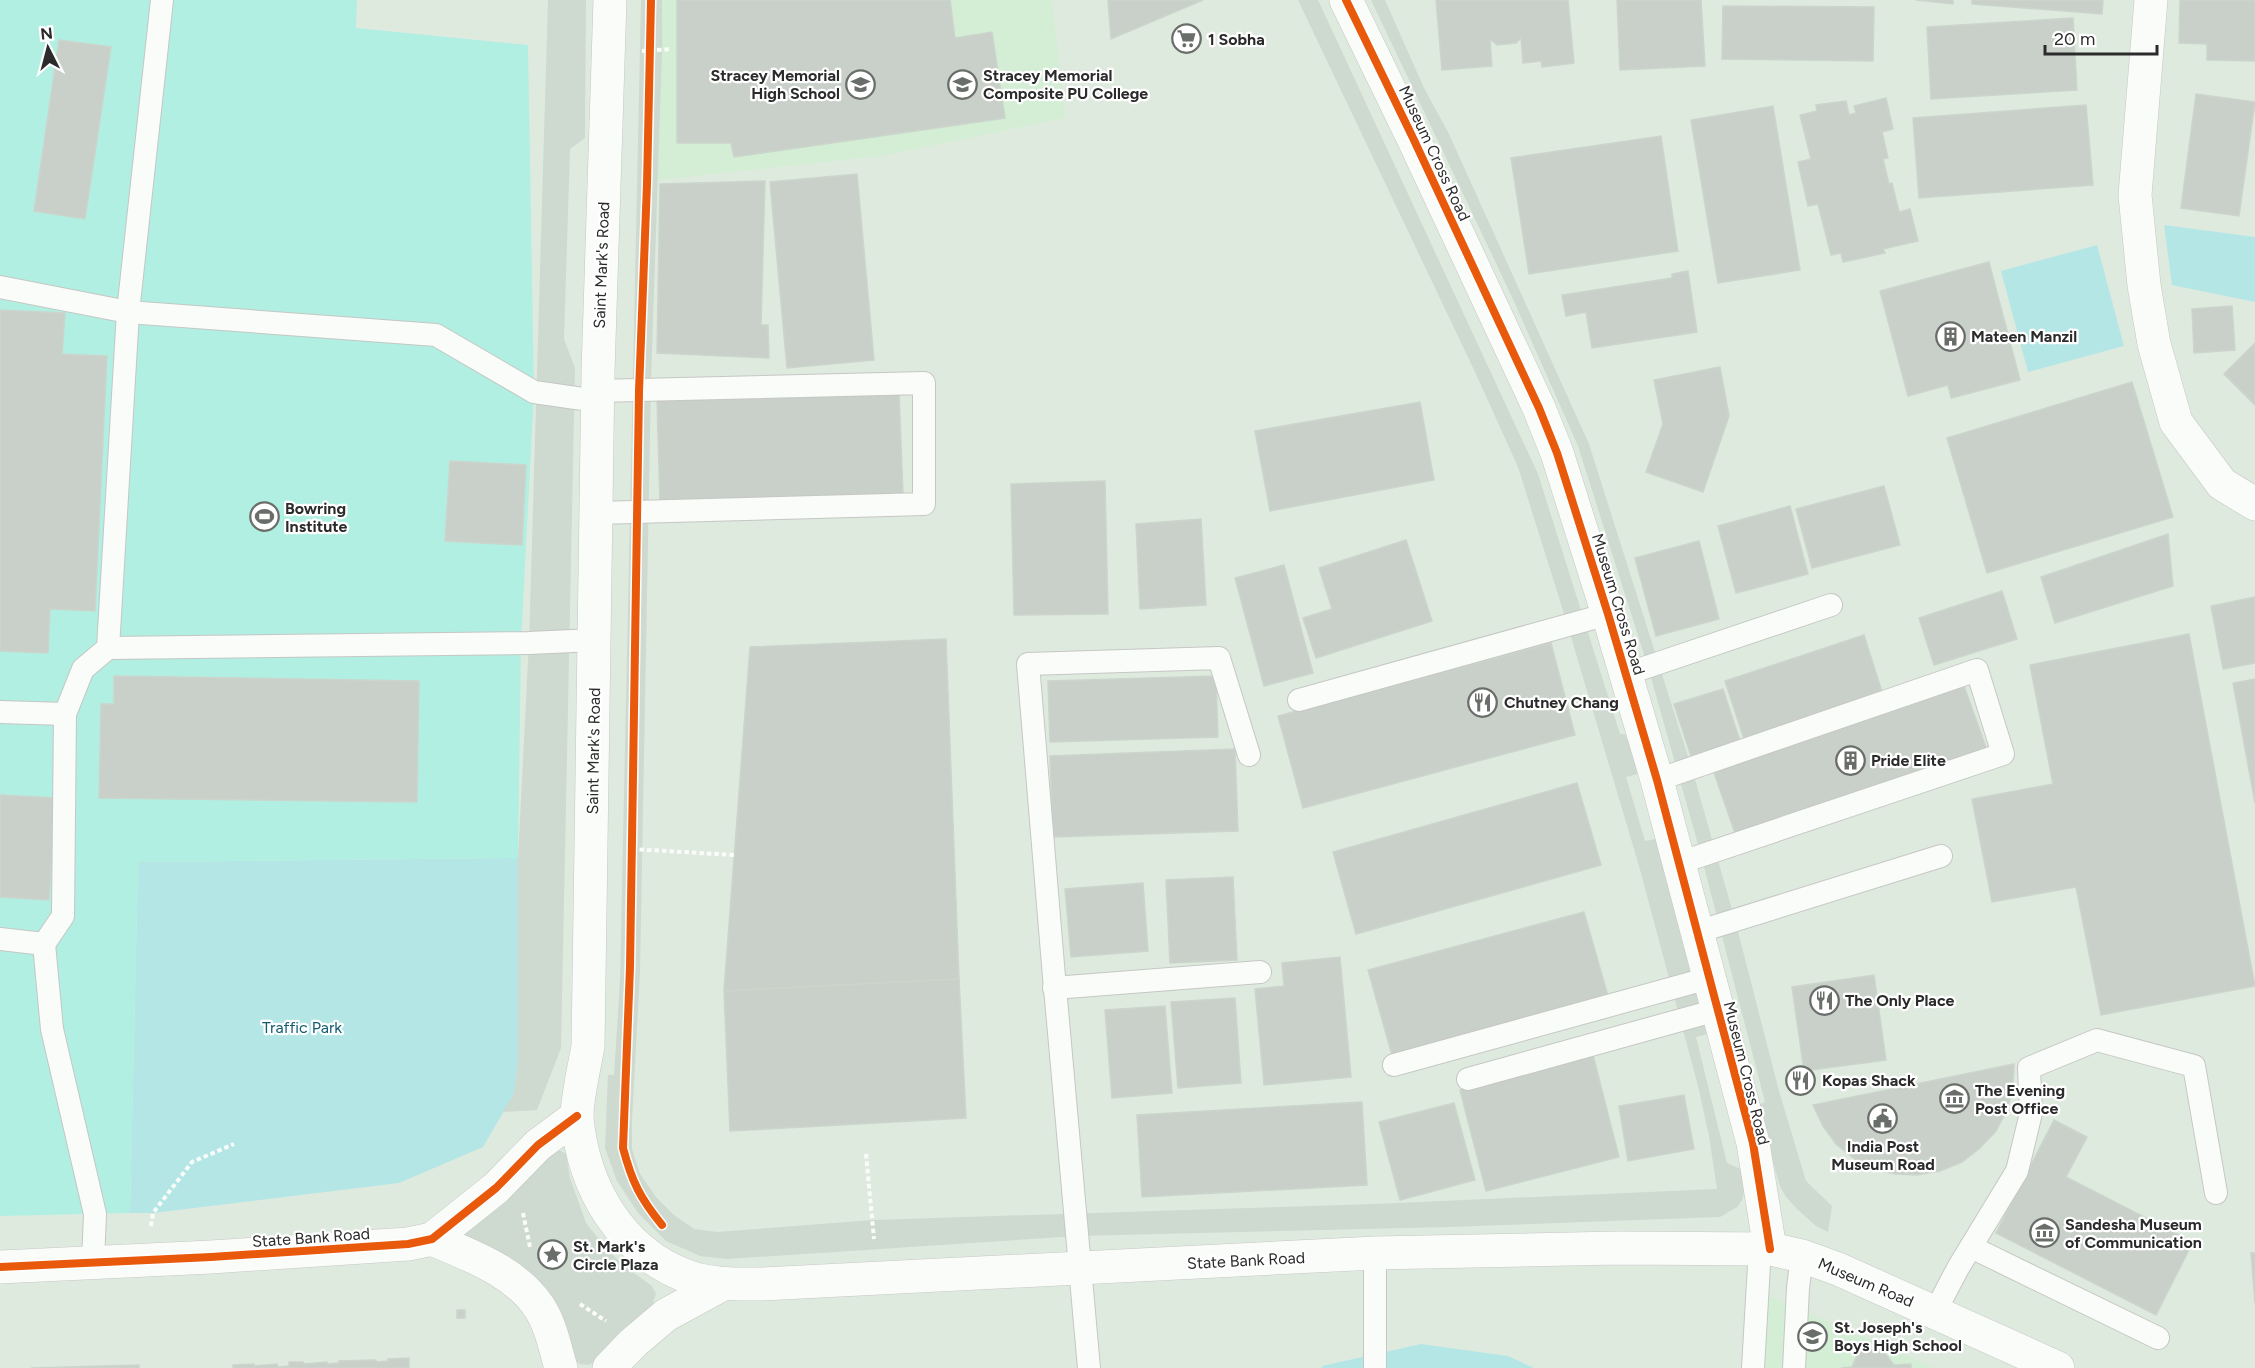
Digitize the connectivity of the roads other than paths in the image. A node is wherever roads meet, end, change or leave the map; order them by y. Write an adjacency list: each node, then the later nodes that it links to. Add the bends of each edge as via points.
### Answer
1 (162, 0): 6 (lane)
2 (610, 0): 7 (street, Saint Mark's Road)
3 (1346, 0): 11 (street, Museum Cross Road, via 1539,408)
4 (2151, 0): 8 (street, via 2135,195 2154,344 2176,422 2222,484)
5 (5, 288): 6 (lane)
6 (128, 312): 7 (lane, via 436,335 534,392); 13 (lane)
7 (597, 396): 9 (street, Saint Mark's Road); 9 (lane, via 924,383 924,504)
8 (2255, 504)
9 (597, 513): 12 (street, Saint Mark's Road)
10 (1831, 605): 14 (lane)
11 (1608, 614): 14 (street, Museum Cross Road); 15 (lane)
12 (595, 640): 13 (lane); 31 (street, Saint Mark's Road, via 588,1046)
13 (108, 648): 17 (lane, via 83,669)
14 (1626, 674): 19 (street, Museum Cross Road)
15 (1299, 700)
16 (0, 712): 17 (lane)
17 (65, 714): 24 (lane, via 63,916)
18 (1249, 755): 27 (lane, via 1219,658 1028,664)
19 (1657, 780): 21 (street, Museum Cross Road); 21 (lane, via 1977,670 2003,754)
20 (1941, 856): 22 (lane)
21 (1679, 863): 22 (street, Museum Cross Road)
22 (1697, 932): 26 (street, Museum Cross Road)
23 (0, 939): 24 (lane)
24 (44, 944): 38 (lane, via 52,1029 95,1214)
25 (1260, 972): 27 (lane)
26 (1709, 978): 28 (street, Museum Cross Road); 29 (lane)
27 (1054, 988): 40 (lane)
28 (1717, 1010): 30 (lane); 35 (street, Museum Cross Road, via 1753,1143)
29 (1394, 1065)
30 (1468, 1079)
31 (577, 1116): 33 (street, State Bank Road, via 538,1145 496,1188); 41 (street, Saint Mark's Road, via 590,1178 604,1207 626,1236 641,1251 686,1276)
32 (2216, 1194): 34 (lane, via 2194,1066 2097,1040 2029,1068 2031,1113 2017,1171)
33 (432, 1239): 38 (street, State Bank Road, via 408,1244); 45 (street, via 488,1264 522,1286 545,1318)
34 (1971, 1247): 42 (lane); 43 (lane)
35 (1765, 1249): 36 (street, State Bank Road); 37 (street, Museum Road); 49 (lane)
36 (1375, 1253): 40 (street, State Bank Road); 48 (lane)
37 (1802, 1256): 42 (street, Museum Road); 50 (lane)
38 (93, 1262): 39 (street, State Bank Road)
39 (0, 1267)
40 (1081, 1268): 41 (street, State Bank Road); 47 (lane)
41 (723, 1284): 46 (street, via 666,1315)
42 (1935, 1312): 44 (street, Museum Road)
43 (2158, 1338)
44 (2008, 1356): 51 (street, Museum Road)
45 (561, 1368)
46 (609, 1368)
47 (1089, 1368)
48 (1375, 1368)
49 (1752, 1368)
50 (1794, 1368)
51 (2057, 1368)

